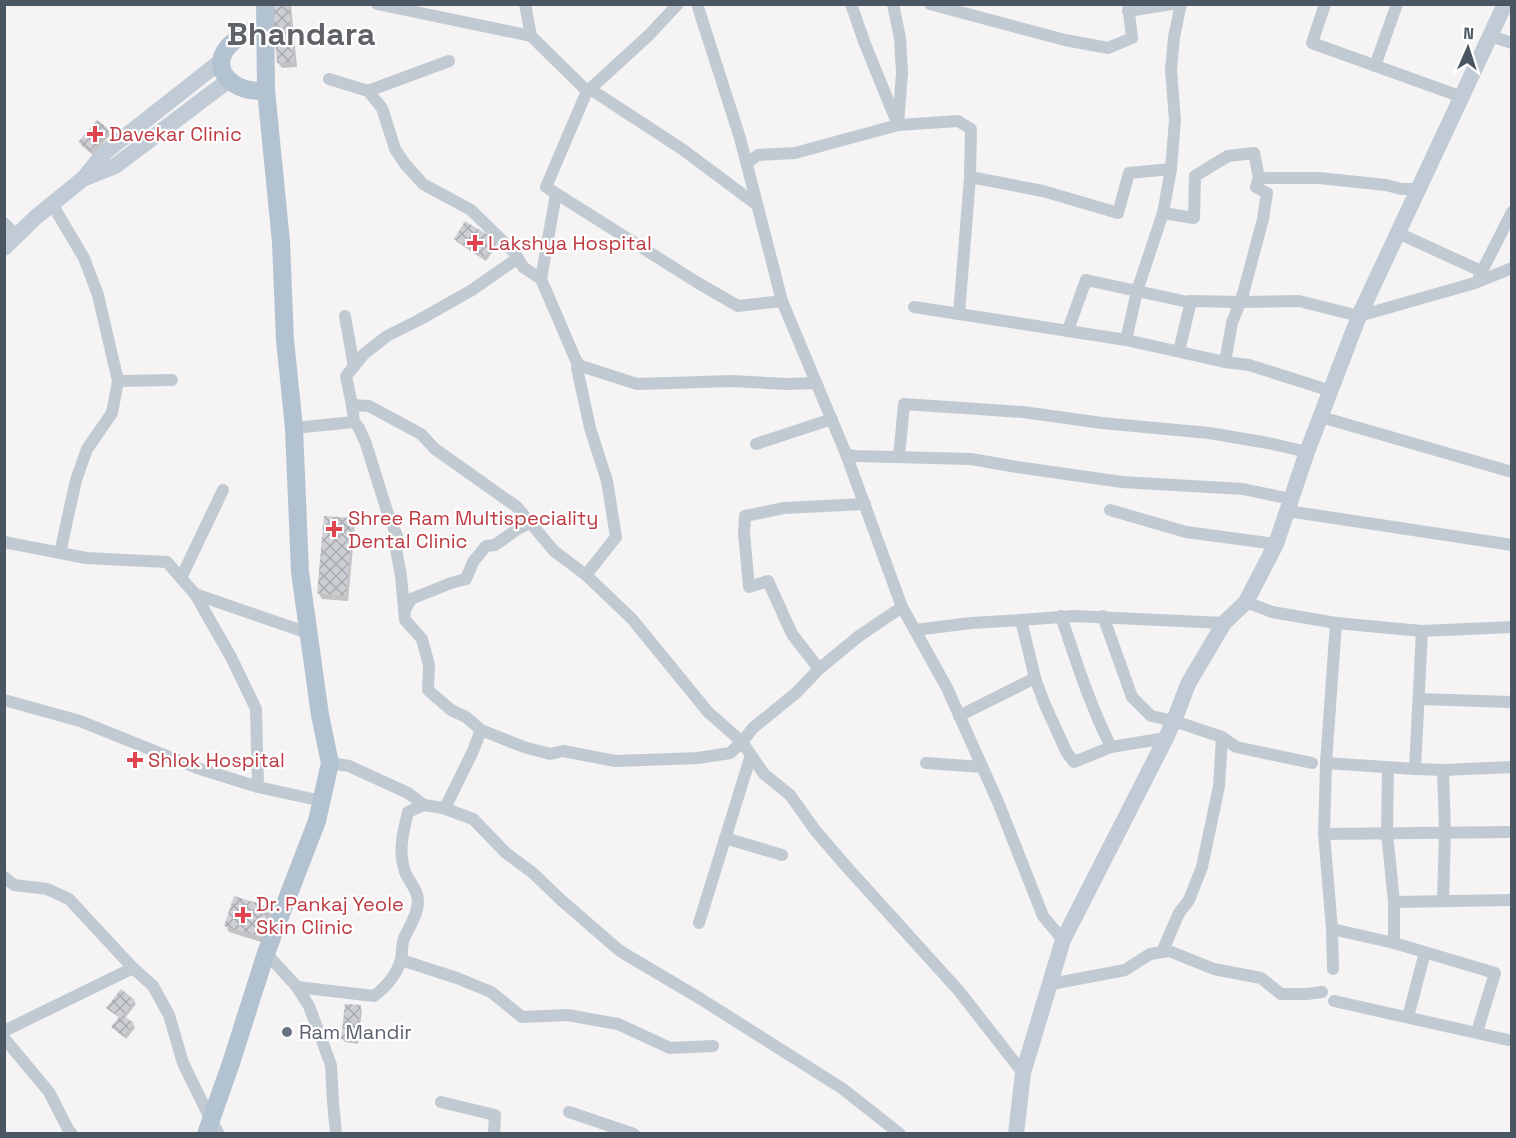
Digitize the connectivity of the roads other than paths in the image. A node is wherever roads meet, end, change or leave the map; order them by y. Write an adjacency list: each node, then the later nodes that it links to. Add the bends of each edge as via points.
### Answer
1 (265, 4): 15 (main road)
2 (377, 4): 16 (street)
3 (525, 4): 16 (street)
4 (678, 4): 25 (street)
5 (697, 4): 29 (street)
6 (852, 4): 28 (street)
7 (893, 4): 28 (street, via 902,73)
8 (930, 4): 14 (street, via 1108,48 1132,38)
9 (1172, 4): 14 (street)
10 (1181, 4): 30 (street, via 1170,70 1175,120)
11 (1325, 4): 21 (street, via 1312,43)
12 (1397, 4): 21 (street)
13 (1505, 4): 17 (street)
14 (1128, 8)
15 (264, 32): 19 (main road, via 245,33 226,48); 24 (main road)
16 (531, 36): 25 (street)
17 (1491, 36): 18 (street); 27 (street)
18 (1512, 43)
19 (220, 61): 23 (main road); 32 (street, via 104,153)
20 (449, 61): 26 (street)
21 (1375, 66): 27 (street)
22 (329, 79): 26 (street)
23 (229, 80): 24 (main road, via 245,90); 32 (street, via 115,166)
24 (266, 90): 70 (main road)
25 (589, 90): 35 (street, via 546,187); 37 (street, via 682,149)
26 (368, 91): 43 (street, via 382,108 395,149 405,164 423,184 471,210)
27 (1462, 97): 34 (street)
28 (897, 125): 29 (street, via 795,153 758,155); 31 (street, via 958,122 971,129)
29 (747, 163): 37 (street)
30 (1171, 169): 31 (street, via 1129,173 1118,213 1043,191); 39 (street)
31 (970, 177): 53 (street)
32 (84, 178): 36 (street)
33 (1259, 178): 34 (street, via 1319,178); 39 (street, via 1254,153 1228,156 1195,176 1194,218); 51 (street, via 1256,187 1268,192)
34 (1418, 189): 41 (street)
35 (556, 194): 46 (street); 49 (street, via 738,306)
36 (52, 204): 42 (street); 63 (street, via 84,258 98,295)
37 (757, 204): 49 (street)
38 (1512, 212): 45 (street)
39 (1163, 213): 48 (street)
40 (4, 223): 42 (street)
41 (1398, 233): 45 (street); 55 (street)
42 (10, 242)
43 (518, 258): 46 (street); 61 (street, via 472,290 387,336)
44 (1512, 268): 47 (street)
45 (1481, 271): 47 (street)
46 (541, 279): 60 (street)
47 (1475, 283): 55 (street)
48 (1137, 291): 50 (street); 56 (street, via 1086,280); 57 (street)
49 (782, 301): 64 (street)
50 (1191, 301): 51 (street); 58 (street)
51 (1240, 302): 55 (street, via 1299,301); 59 (street)
52 (914, 307): 53 (street)
53 (959, 314): 56 (street)
54 (345, 316): 61 (street)
55 (1359, 316): 65 (street)
56 (1068, 330): 57 (street)
57 (1126, 340): 58 (street)
58 (1179, 351): 59 (street)
59 (1225, 362): 65 (street, via 1249,365)
60 (578, 363): 64 (street, via 637,384); 85 (street, via 590,428 607,481 616,537)
61 (354, 367): 66 (street, via 346,376)
62 (172, 380): 63 (street)
63 (118, 381): 84 (street, via 112,413 87,449 76,480)
64 (816, 383): 68 (street)
65 (1331, 391): 67 (street)
66 (352, 405): 69 (street); 80 (street, via 369,406 422,434 435,449 517,507)
67 (1321, 417): 72 (street); 75 (street)
68 (832, 419): 71 (street); 73 (street)
69 (354, 422): 70 (street); 90 (street, via 366,444 397,536)
70 (294, 428): 99 (main road, via 300,572)
71 (756, 444)
72 (1307, 453): 74 (street, via 1209,433 1023,412 904,404); 78 (street)
73 (846, 454): 74 (street); 77 (street)
74 (899, 457): 78 (street, via 971,459 1122,482 1243,489)
75 (1512, 472)
76 (224, 490): 86 (street)
77 (865, 504): 89 (street); 100 (street, via 784,508 745,516 749,587 768,581 792,634)
78 (1289, 505): 82 (street); 83 (street)
79 (1110, 510): 82 (street, via 1186,532)
80 (530, 523): 85 (street, via 554,550); 90 (street, via 495,545 486,546 466,579 411,599)
81 (4, 542): 84 (street)
82 (1276, 544): 88 (street)
83 (1512, 544)
84 (60, 553): 86 (street, via 166,562)
85 (586, 575): 110 (street, via 632,619 708,712)
86 (181, 578): 87 (street)
87 (195, 594): 99 (street); 122 (street, via 256,709)
88 (1246, 602): 94 (street); 95 (street, via 1272,612)
89 (902, 607): 97 (street); 100 (street)
90 (404, 612): 107 (street, via 405,620 422,639 429,666 428,690)
91 (1061, 616): 92 (street); 93 (street); 111 (street)
92 (1103, 616): 94 (street); 106 (street, via 1132,697 1151,716)
93 (1021, 620): 97 (street); 101 (street)
94 (1224, 623): 106 (street, via 1188,684)
95 (1336, 623): 98 (street); 115 (street)
96 (1512, 627): 98 (street)
97 (915, 630): 105 (street)
98 (1422, 631): 102 (street)
99 (308, 633): 116 (main road)
100 (819, 669): 110 (street)
101 (1035, 678): 105 (street); 111 (street, via 1074,762)
102 (1419, 699): 104 (street); 120 (street)
103 (4, 700): 122 (street, via 80,721 197,768)
104 (1512, 702)
105 (959, 716): 118 (street)
106 (1174, 721): 108 (street); 109 (street)
107 (481, 730): 110 (street, via 550,754 563,751 615,761 698,758 730,753); 125 (street)
108 (1222, 737): 114 (street, via 1236,747); 140 (street, via 1219,786 1202,867)
109 (1166, 738): 111 (street); 138 (street)
110 (742, 742): 112 (street)
111 (1111, 747)
112 (751, 755): 130 (street); 156 (street, via 959,991)
113 (926, 763): 118 (street)
114 (1312, 763)
115 (1326, 763): 119 (street); 129 (street)
116 (330, 764): 123 (main road); 124 (street, via 349,766)
117 (1512, 766): 121 (street)
118 (982, 767): 138 (street, via 1043,916)
119 (1388, 768): 120 (street); 128 (street)
120 (1415, 770): 121 (street)
121 (1443, 770): 126 (street)
122 (258, 787): 123 (street)
123 (321, 801): 142 (main road, via 317,821)
124 (424, 805): 125 (street); 143 (street, via 408,812 402,834 401,851 418,902 404,938)
125 (443, 808): 164 (street, via 473,819 506,853 620,951 843,1089)
126 (1445, 832): 127 (street); 128 (street); 133 (street)
127 (1512, 832)
128 (1387, 833): 129 (street); 135 (street)
129 (1324, 834): 137 (street)
130 (725, 838): 131 (street); 136 (street)
131 (782, 855)
132 (4, 877): 144 (street, via 14,885 47,889 69,899)
133 (1443, 900): 134 (street); 135 (street)
134 (1512, 900)
135 (1394, 902): 139 (street)
136 (699, 923)
137 (1332, 929): 139 (street); 145 (street)
138 (1063, 940): 146 (street)
139 (1394, 943): 141 (street)
140 (1162, 952): 146 (street, via 1150,954 1125,970); 148 (street, via 1169,951 1214,969 1261,978 1281,994)
141 (1425, 952): 150 (street); 152 (street, via 1495,973)
142 (266, 953): 147 (street); 159 (main road)
143 (401, 960): 147 (street, via 393,976 374,996); 155 (street, via 492,992 522,1017 567,1015 618,1024 670,1048)
144 (133, 968): 151 (street); 159 (street, via 153,986 170,1016 183,1063)
145 (1333, 969)
146 (1051, 984): 156 (street)
147 (297, 987): 161 (street, via 309,1006 331,1065)
148 (1322, 992)
149 (1334, 1001): 150 (street)
150 (1408, 1017): 152 (street)
151 (4, 1031)
152 (1477, 1032): 154 (street)
153 (4, 1038): 160 (street, via 49,1092)
154 (1508, 1040)
155 (713, 1046)
156 (1023, 1073): 165 (street)
157 (441, 1102): 162 (street, via 495,1115)
158 (569, 1112): 163 (street)
159 (212, 1129)
160 (72, 1134)
161 (336, 1134)
162 (494, 1134)
163 (634, 1134)
164 (900, 1134)
165 (1016, 1134)

